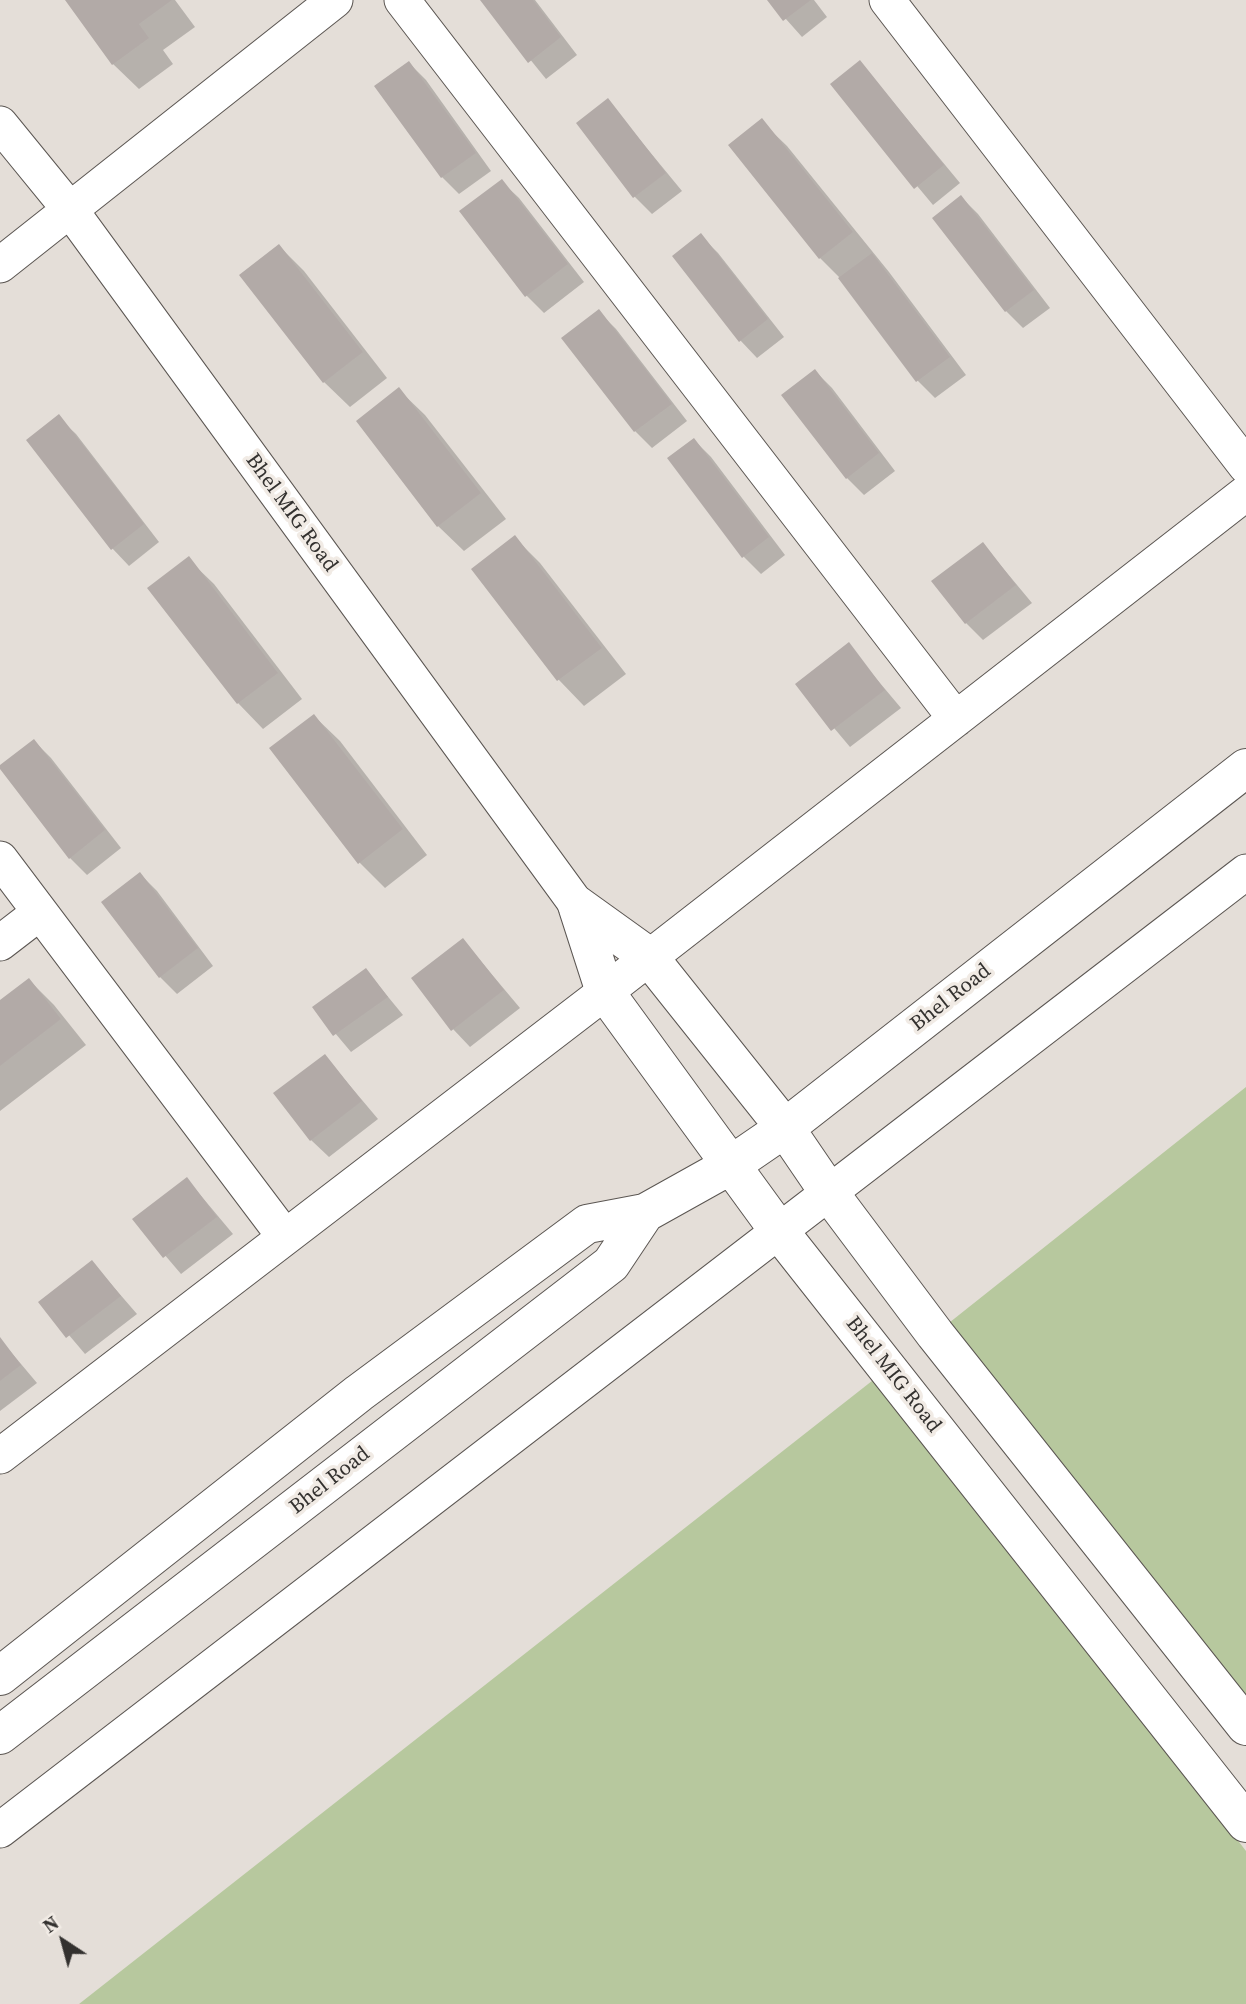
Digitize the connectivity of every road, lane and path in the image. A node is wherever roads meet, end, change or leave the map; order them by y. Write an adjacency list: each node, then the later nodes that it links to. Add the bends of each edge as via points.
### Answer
1 (335, 0): 5 (street)
2 (402, 0): 9 (street)
3 (887, 0): 7 (street)
4 (0, 124): 5 (street, Bhel MIG Road)
5 (71, 211): 6 (street); 13 (street, Bhel MIG Road)
6 (0, 265)
7 (1246, 466)
8 (1246, 493): 9 (street)
9 (956, 719): 16 (street)
10 (1246, 768): 18 (street, Bhel Road)
11 (0, 859): 14 (street)
12 (1246, 872): 20 (street)
13 (577, 905): 16 (street, Bhel MIG Road); 17 (street, Bhel MIG Road)
14 (39, 913): 15 (street); 23 (street)
15 (0, 943)
16 (648, 956): 17 (street); 18 (street, Bhel MIG Road)
17 (605, 992): 19 (street, Bhel MIG Road); 23 (street)
18 (785, 1128): 19 (street, Bhel Road); 20 (street, Bhel MIG Road)
19 (731, 1165): 21 (street, Bhel Road); 22 (street, Bhel MIG Road)
20 (830, 1194): 22 (street); 26 (street, Bhel MIG Road)
21 (645, 1213): 25 (street, Bhel Road, via 587,1224 359,1393); 27 (street, Bhel Road, via 611,1264)
22 (779, 1231): 28 (street, Bhel MIG Road); 29 (street)
23 (285, 1237): 24 (street)
24 (0, 1456)
25 (0, 1676)
26 (1246, 1726)
27 (0, 1735)
28 (1246, 1823)
29 (0, 1830)

